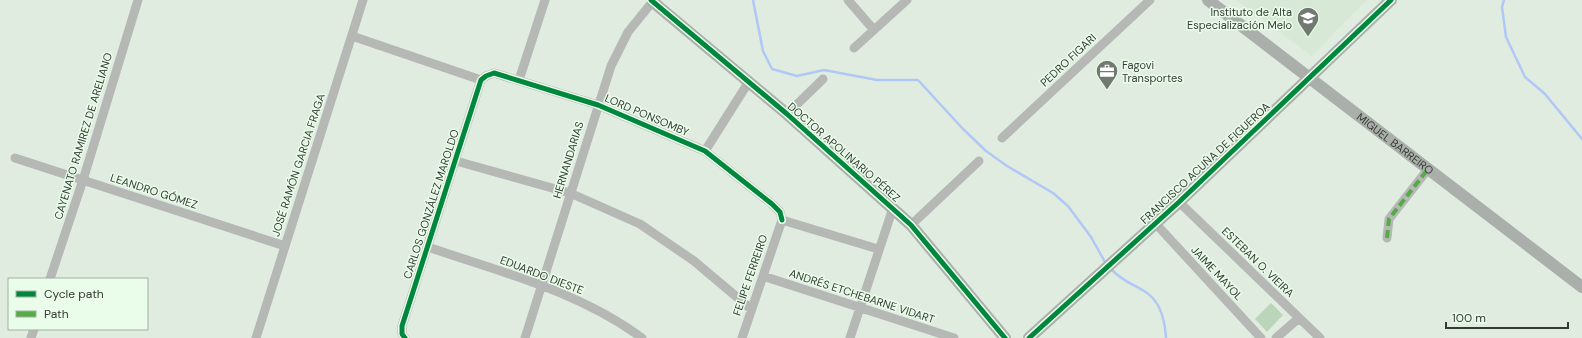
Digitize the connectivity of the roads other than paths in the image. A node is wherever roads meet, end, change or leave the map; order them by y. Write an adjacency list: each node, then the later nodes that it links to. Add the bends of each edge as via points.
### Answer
1 (138, 0): 26 (street, CAYENATO RAMIREZ DE ARELIANO)
2 (363, 0): 11 (street, JOSÉ RAMÓN GARCIA FRAGA)
3 (545, 0): 16 (street)
4 (653, 0): 17 (street, DOCTOR APOLINARIO PÉREZ); 18 (street, HERNANDARIAS, via 619,47)
5 (848, 0): 10 (street)
6 (907, 0): 10 (street)
7 (1150, 0): 20 (street, PEDRO FIGARI)
8 (1208, 0): 13 (street, MIGUEL BARREIRO)
9 (1389, 1): 13 (street, FRANCISCO ACUÑA DE FIGUEROA)
10 (874, 30): 12 (street)
11 (352, 36): 15 (street); 34 (street, JOSÉ RAMÓN GARCIA FRAGA)
12 (854, 48)
13 (1310, 78): 25 (street, MIGUEL BARREIRO); 28 (street, FRANCISCO ACUÑA DE FIGUEROA)
14 (823, 79): 19 (street)
15 (481, 80): 16 (street, LORD PONSOMBY, via 494,73); 23 (street, CARLOS GONZÁLEZ MAROLDO)
16 (519, 80): 18 (street, LORD PONSOMBY)
17 (748, 83): 19 (street, DOCTOR APOLINARIO PÉREZ); 21 (street)
18 (598, 105): 21 (street, LORD PONSOMBY); 27 (street, HERNANDARIAS)
19 (787, 114): 29 (street, DOCTOR APOLINARIO PÉREZ)
20 (1002, 138)
21 (705, 151): 30 (street, LORD PONSOMBY, via 772,204 780,212)
22 (15, 158): 26 (street, LEANDRO GÓMEZ)
23 (456, 160): 27 (street); 35 (street, CARLOS GONZÁLEZ MAROLDO)
24 (980, 161): 32 (street)
25 (1428, 169): 33 (street, via 1389,219); 40 (street, MIGUEL BARREIRO)
26 (83, 180): 34 (street, LEANDRO GÓMEZ); 38 (street, CAYENATO RAMIREZ DE ARELIANO)
27 (570, 193): 39 (street, HERNANDARIAS); 42 (street, via 640,224 694,261)
28 (1179, 202): 31 (street, FRANCISCO ACUÑA DE FIGUEROA); 43 (street, ESTEBAN O. VIEIRA)
29 (893, 208): 32 (street, DOCTOR APOLINARIO PÉREZ); 36 (street)
30 (782, 220): 36 (street); 37 (street, FELIPE FERREIRO)
31 (1156, 224): 52 (street, FRANCISCO ACUÑA DE FIGUEROA); 53 (street, JAIME MAYOL)
32 (911, 225): 51 (street, DOCTOR APOLINARIO PÉREZ)
33 (1386, 238)
34 (286, 246): 45 (street, JOSÉ RAMÓN GARCIA FRAGA)
35 (428, 247): 39 (street, EDUARDO DIESTE); 44 (street, CARLOS GONZÁLEZ MAROLDO, via 402,326)
36 (878, 249): 41 (street)
37 (763, 276): 41 (street, ANDRÉS ETCHEBARNE VIDART); 42 (street, FELIPE FERREIRO)
38 (50, 278)
39 (542, 286): 46 (street, HERNANDARIAS); 47 (street, EDUARDO DIESTE, via 601,312)
40 (1582, 287)
41 (860, 307): 49 (street); 50 (street, ANDRÉS ETCHEBARNE VIDART)
42 (751, 309): 48 (street, FELIPE FERREIRO)
43 (1299, 318): 54 (street); 55 (street, ESTEBAN O. VIEIRA)
44 (404, 336)
45 (256, 338)
46 (525, 338)
47 (642, 338)
48 (742, 338)
49 (850, 338)
50 (954, 338)
51 (1005, 338)
52 (1029, 338)
53 (1261, 338)
54 (1276, 338)
55 (1320, 338)

